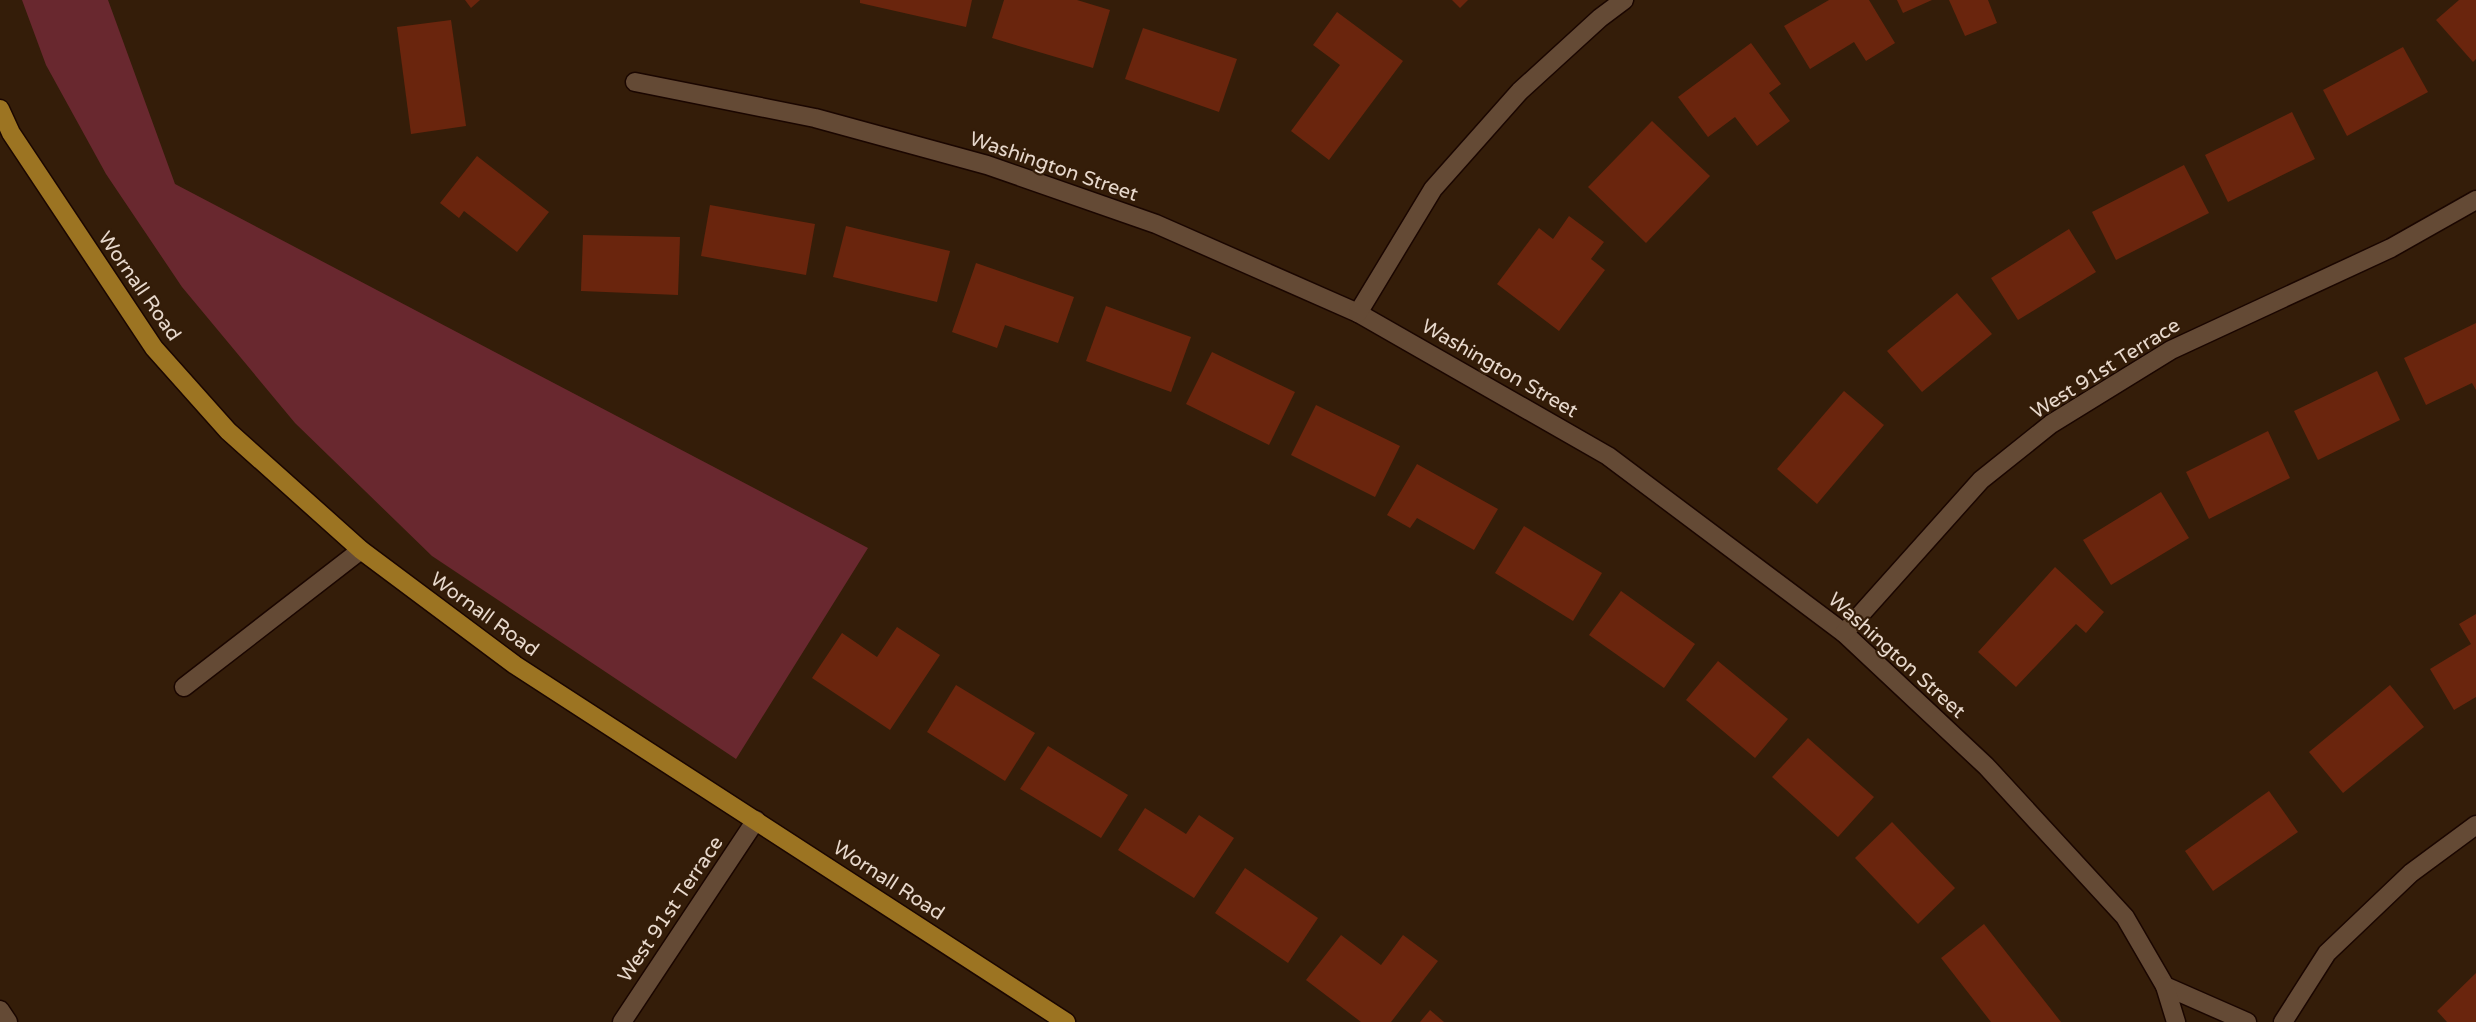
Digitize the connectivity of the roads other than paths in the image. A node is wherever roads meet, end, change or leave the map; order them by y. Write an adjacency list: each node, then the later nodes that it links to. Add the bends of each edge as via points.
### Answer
1 (1624, 0): 6 (street, via 1520,92 1433,189)
2 (635, 82): 6 (street, Washington Street, via 815,117 987,165 1156,224)
3 (0, 109): 4 (main road, Wornall Road)
4 (5, 135): 7 (main road, Wornall Road, via 154,348 228,430)
5 (2476, 200): 8 (street, West 91st Terrace, via 2391,248 2171,350 2051,424 1981,480)
6 (1358, 313): 8 (street, Washington Street, via 1608,456)
7 (361, 550): 9 (street); 10 (main road, Wornall Road, via 515,665)
8 (1844, 633): 12 (street, Washington Street, via 1986,766 2067,853 2125,917)
9 (183, 687)
10 (756, 820): 15 (street, West 91st Terrace); 16 (main road, Wornall Road)
11 (2476, 825): 19 (street, via 2411,873 2327,953)
12 (2165, 986): 17 (street, Washington Street); 18 (street)
13 (0, 1010): 14 (street)
14 (8, 1022)
15 (622, 1022)
16 (1066, 1022)
17 (2176, 1022)
18 (2247, 1022)
19 (2283, 1022)

